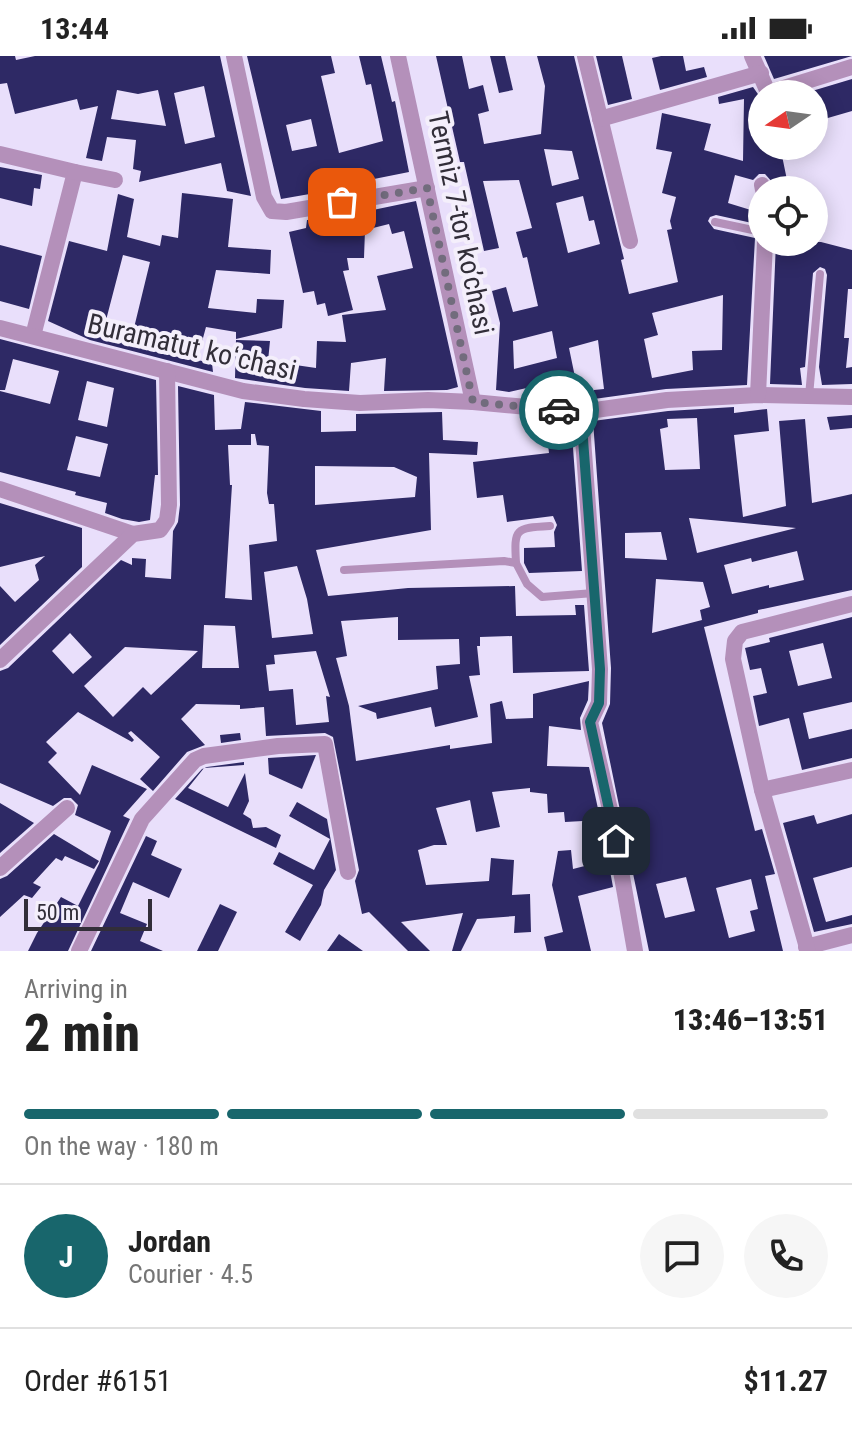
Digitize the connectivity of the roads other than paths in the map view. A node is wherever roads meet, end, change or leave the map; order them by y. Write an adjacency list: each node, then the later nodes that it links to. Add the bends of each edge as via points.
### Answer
1 (234, 56): 11 (street, via 264,197 272,211)
2 (398, 56): 11 (street, Termiz 7-tor koʼchasi)
3 (585, 56): 7 (street)
4 (752, 56): 6 (street)
5 (852, 67): 6 (street, via 771,92)
6 (761, 73): 7 (street)
7 (600, 119): 14 (street)
8 (0, 154): 9 (street)
9 (75, 172): 10 (street); 18 (street)
10 (115, 180)
11 (427, 188): 23 (street, Termiz 7-tor koʼchasi)
12 (715, 222): 13 (lane)
13 (748, 229)
14 (630, 241)
15 (764, 256): 20 (street)
16 (820, 274): 21 (lane)
17 (0, 328): 18 (street, Buramatut koʻchasi)
18 (33, 336): 19 (street, Buramatut koʻchasi)
19 (167, 371): 23 (street, Buramatut koʻchasi, via 243,391 304,399); 27 (street, via 168,513 160,530)
20 (758, 395): 21 (street, Buramatut koʻchasi); 24 (street, Buramatut koʻchasi)
21 (809, 396): 22 (street, Buramatut koʻchasi)
22 (852, 397)
23 (473, 402): 24 (street, Buramatut koʻchasi)
24 (581, 412): 30 (street)
25 (0, 489): 27 (street)
26 (550, 526): 28 (lane, via 517,531)
27 (133, 534): 32 (street)
28 (516, 563): 29 (lane); 30 (lane, via 527,584 542,597)
29 (344, 570)
30 (595, 593): 41 (street, via 600,691 590,722)
31 (852, 604): 34 (street, via 742,632 735,641 733,659)
32 (0, 660)
33 (852, 770): 34 (street)
34 (762, 790): 39 (street)
35 (67, 808): 36 (street)
36 (0, 868)
37 (348, 872): 40 (street, via 325,744 204,756 142,819)
38 (852, 935): 39 (street)
39 (807, 949)
40 (79, 951)
41 (635, 951)

